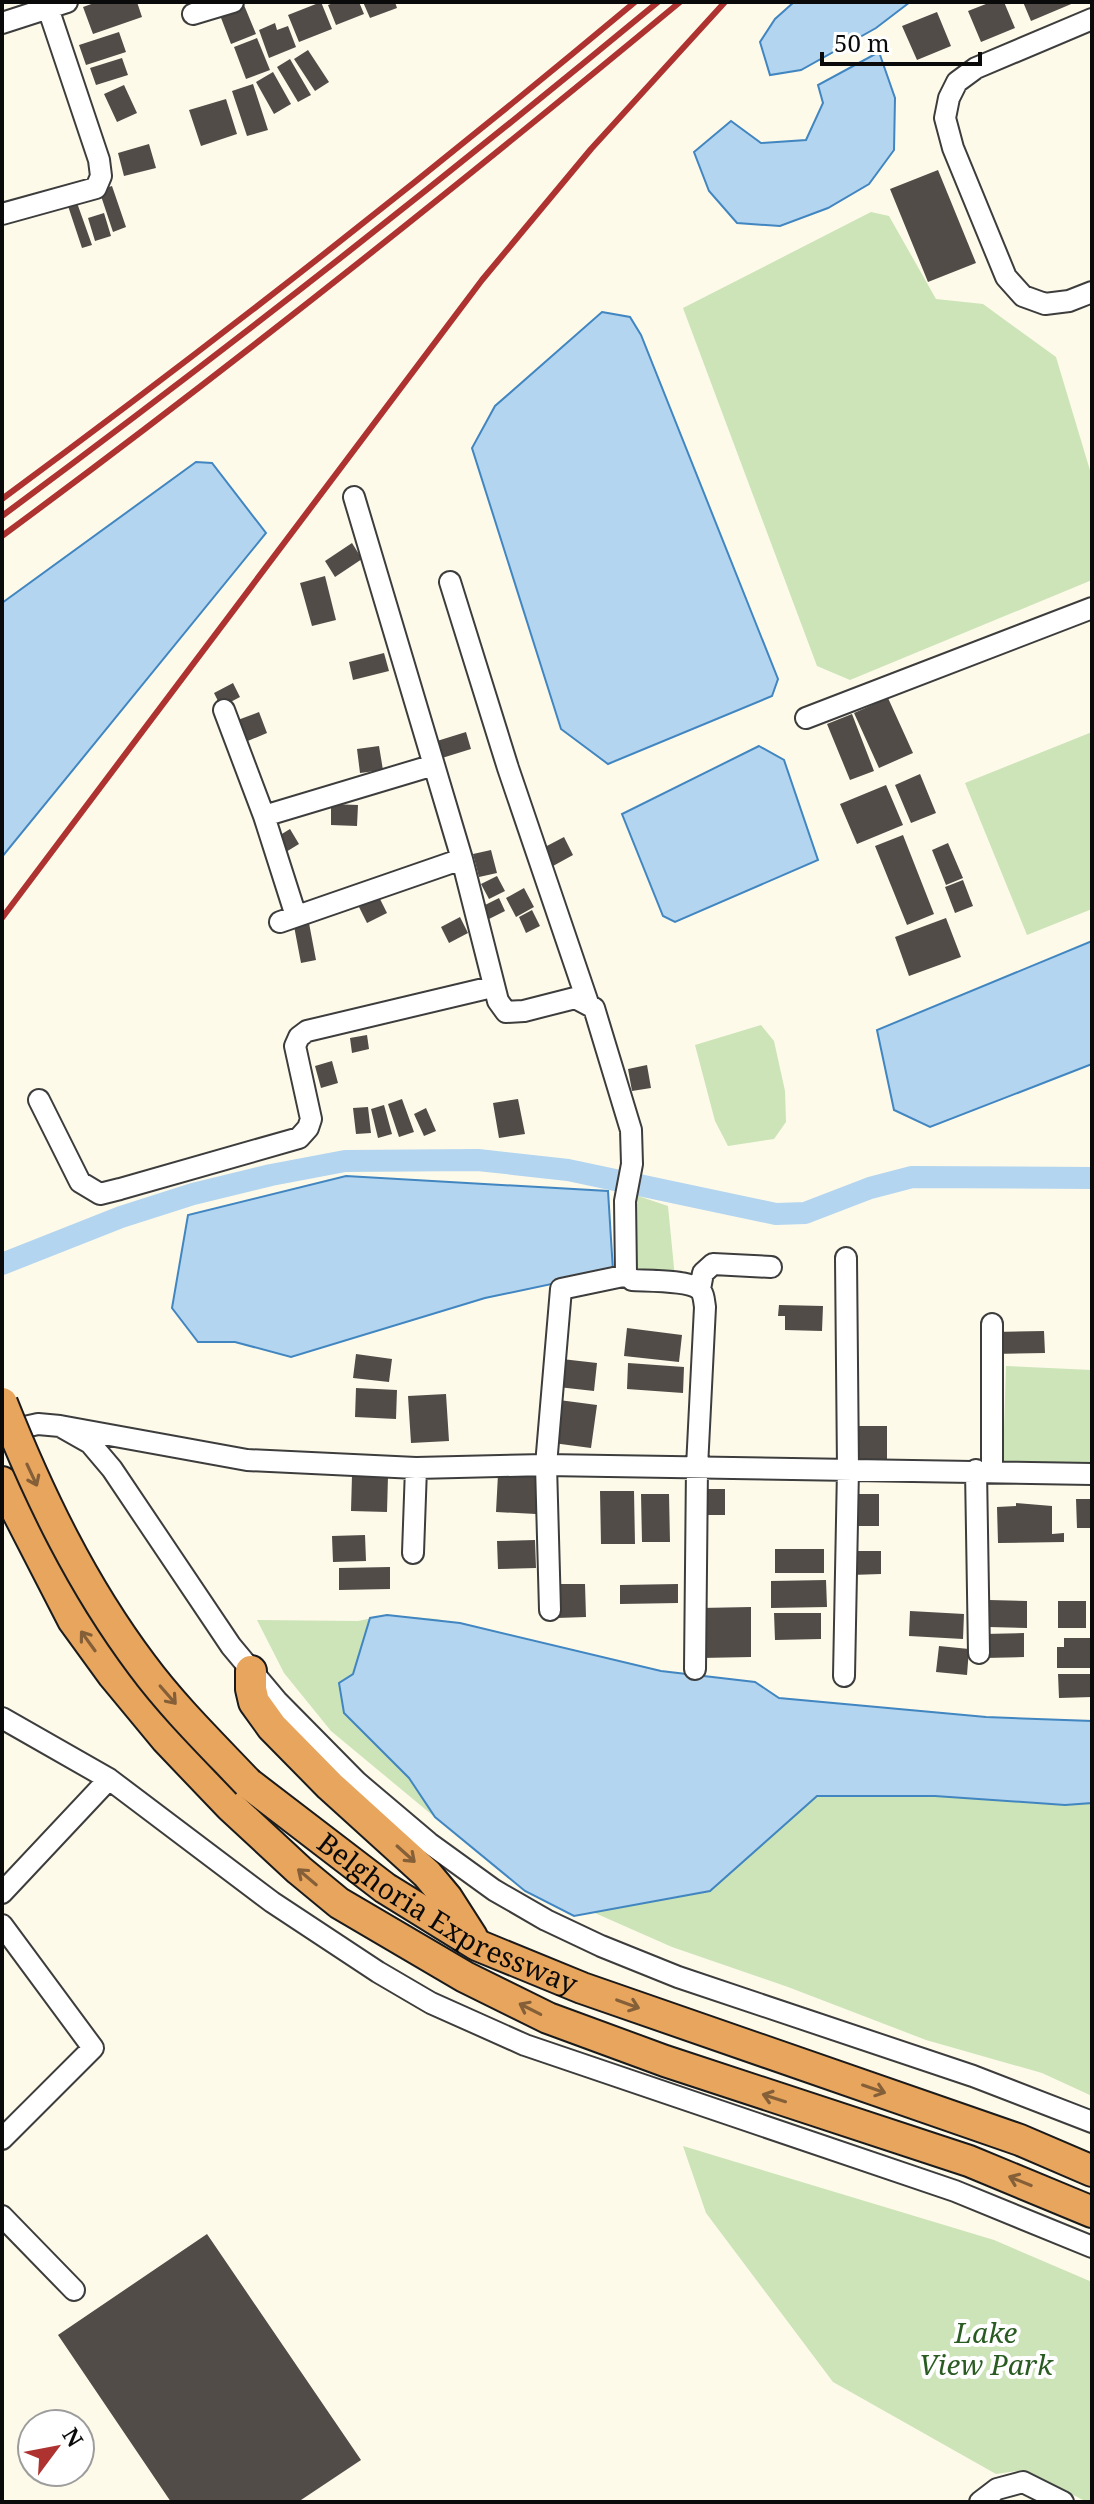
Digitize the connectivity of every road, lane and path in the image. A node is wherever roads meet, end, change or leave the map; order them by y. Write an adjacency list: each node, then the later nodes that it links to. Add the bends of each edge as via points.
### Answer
1 (233, 2): 3 (street)
2 (54, 4): 5 (street); 6 (street, via 101,176 96,188)
3 (193, 14)
4 (1092, 19): 7 (street, via 976,68 957,82 945,118 1006,277 1023,296 1045,304)
5 (2, 23)
6 (2, 214)
7 (1092, 292)
8 (354, 497): 13 (street)
9 (450, 582): 17 (street)
10 (1092, 608): 12 (street)
11 (224, 710): 14 (street)
12 (806, 718)
13 (434, 765): 14 (street); 15 (street)
14 (264, 816): 15 (street, via 288,919)
15 (462, 859): 16 (street)
16 (492, 987): 17 (street, via 498,1001 515,1011 575,998); 18 (street, via 307,1031 295,1046 311,1119 299,1138 100,1194 80,1182)
17 (588, 1003): 21 (street, via 598,1016 631,1130 625,1201)
18 (39, 1100)
19 (846, 1258): 30 (street)
20 (771, 1267): 22 (street, via 713,1264 703,1273)
21 (628, 1275): 22 (street, via 632,1280); 27 (street, via 561,1289)
22 (700, 1289): 28 (street, via 705,1307)
23 (992, 1324): 31 (street)
24 (2, 1403): 42 (highway, Belghoria Expressway, one-way to 42, bridge, via 28,1468 98,1603)
25 (60, 1426): 26 (street, via 38,1424); 29 (street, via 247,1460); 38 (street, via 90,1443 112,1469)
26 (2, 1432)
27 (546, 1465): 28 (street); 29 (street); 35 (street)
28 (697, 1467): 30 (street); 37 (street)
29 (416, 1468): 34 (street)
30 (848, 1469): 31 (street); 39 (street)
31 (984, 1470): 32 (street); 36 (street)
32 (1092, 1474)
33 (2, 1482): 42 (highway, Belghoria Expressway, one-way to 33, via 157,1729 113,1675 73,1620)
34 (413, 1553)
35 (550, 1610)
36 (979, 1653)
37 (695, 1669)
38 (251, 1671): 45 (highway, one-way to 45, via 254,1702 272,1727 427,1874); 48 (street, via 312,1739 429,1843 546,1920 678,1977 973,2076)
39 (844, 1676)
40 (2, 1718): 41 (street)
41 (109, 1779): 43 (street); 53 (street, via 298,1920 466,2020 525,2045 955,2191)
42 (239, 1794): 45 (highway, Belghoria Expressway); 47 (highway, Belghoria Expressway, one-way to 42, via 548,2018 465,1977 339,1903 299,1870)
43 (2, 1893)
44 (2, 1925): 49 (street, via 93,2048)
45 (477, 1945): 46 (highway, Belghoria Expressway, one-way to 46, via 582,1988)
46 (825, 2072): 47 (highway); 50 (highway, Belghoria Expressway, one-way to 50, via 1020,2140)
47 (814, 2111): 51 (highway, Belghoria Expressway, one-way to 47, via 969,2161)
48 (1092, 2122)
49 (2, 2139)
50 (1092, 2171)
51 (1092, 2212)
52 (2, 2216): 54 (street)
53 (1092, 2247)
54 (74, 2290)
55 (980, 2502): 56 (street, via 997,2489 1023,2482)
56 (1063, 2502)

